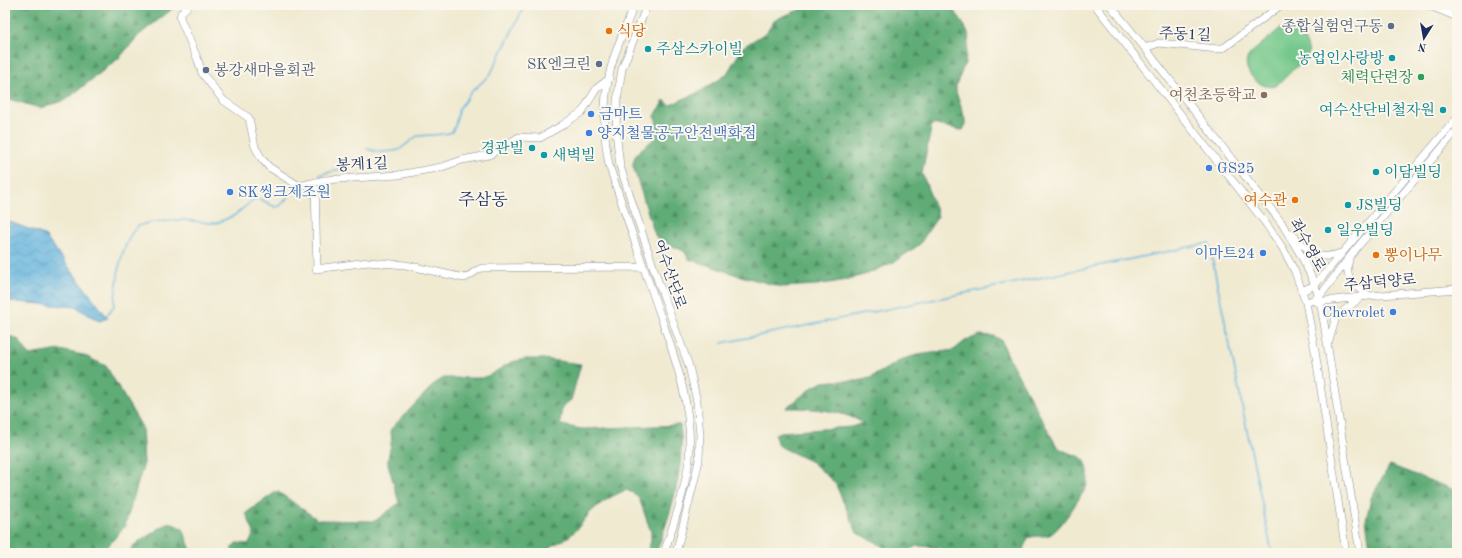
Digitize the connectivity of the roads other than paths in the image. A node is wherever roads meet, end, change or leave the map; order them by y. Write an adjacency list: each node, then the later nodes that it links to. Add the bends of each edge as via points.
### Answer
1 (189, 5): 14 (street, 봉계1길, via 181,13 180,21 202,73 223,100 249,118 255,147 262,159 269,167 299,186)
2 (634, 5): 10 (street, 여수산단로, via 614,56)
3 (647, 5): 11 (street, 여수산단로, via 625,60)
4 (1095, 5): 21 (street, 좌수영로, via 1267,225 1289,260)
5 (1110, 5): 9 (street, 좌수영로)
6 (1281, 5): 9 (street, 주동1길, via 1225,47 1218,49 1159,43)
7 (1428, 5): 8 (street)
8 (1457, 17)
9 (1145, 48): 15 (street, 좌수영로)
10 (609, 79): 11 (street); 14 (street, 봉계1길, via 597,88 582,112 540,138 519,137 489,155 442,167 398,175); 18 (street, 여수산단로, via 605,121 608,158)
11 (620, 81): 27 (street, 여수산단로, via 616,118 619,162 689,366 699,413 699,460)
12 (1457, 118): 17 (street)
13 (1457, 130): 16 (street)
14 (314, 182): 18 (street, 여수산단로, via 317,269 368,262 406,265 464,278 482,268)
15 (1281, 222): 17 (street, via 1314,254 1326,257); 19 (street, 좌수영로)
16 (1355, 250): 22 (street, via 1348,263 1348,275); 23 (street)
17 (1343, 253): 19 (street)
18 (643, 267): 26 (street, 여수산단로, via 682,384 689,434 686,475)
19 (1315, 285): 21 (street); 23 (street, 좌수영로)
20 (1457, 289): 22 (street, 주삼덕양로)
21 (1302, 291): 24 (street, 좌수영로)
22 (1365, 296): 23 (street, 주삼덕양로); 25 (street, via 1336,317)
23 (1319, 299): 24 (street); 25 (street, 좌수영로)
24 (1306, 303): 28 (street, 좌수영로)
25 (1328, 347): 29 (street, 좌수영로)
26 (664, 553)
27 (676, 553)
28 (1346, 553)
29 (1360, 553)

